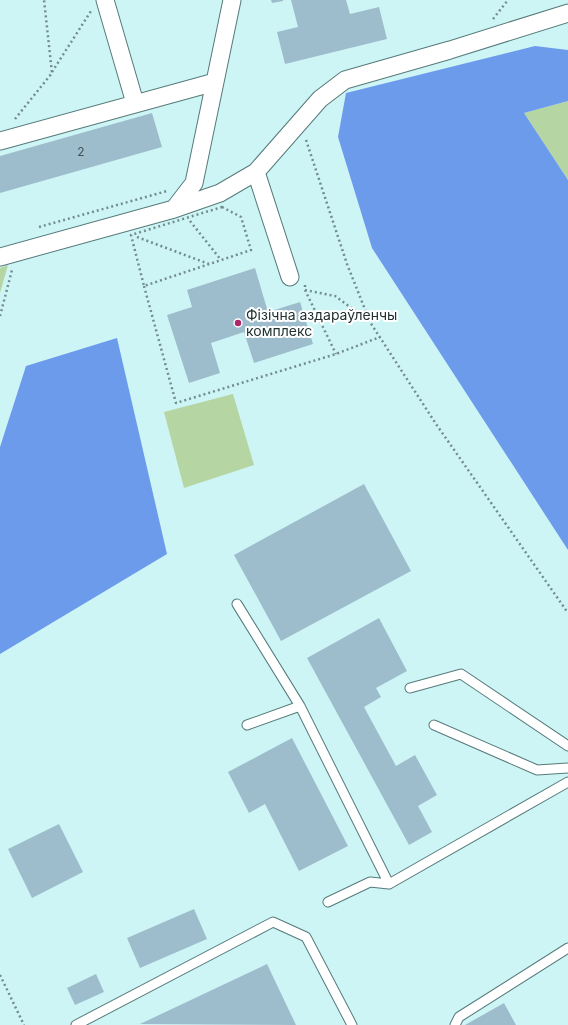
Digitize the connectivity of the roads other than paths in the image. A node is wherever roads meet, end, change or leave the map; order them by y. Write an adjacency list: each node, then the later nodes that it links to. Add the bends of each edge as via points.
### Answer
1 (232, 0): 4 (street)
2 (99, 3): 5 (street)
3 (568, 13): 7 (street, via 345,80 320,99)
4 (215, 82): 5 (street); 8 (street, via 194,183)
5 (135, 103): 6 (street)
6 (0, 141)
7 (256, 172): 8 (street, via 220,194); 10 (street)
8 (180, 213): 9 (street)
9 (0, 257)
10 (297, 279)
11 (237, 604): 13 (lane)
12 (410, 688): 16 (lane, via 460,674)
13 (300, 706): 14 (lane); 19 (lane)
14 (247, 725)
15 (434, 725): 17 (lane, via 537,770)
16 (568, 746)
17 (568, 768)
18 (568, 782): 19 (lane)
19 (389, 884): 20 (lane, via 370,882)
20 (328, 902)
21 (568, 948): 24 (lane, via 459,1017)
22 (76, 1025): 23 (lane, via 273,922 306,937)
23 (352, 1025)
24 (455, 1025)

